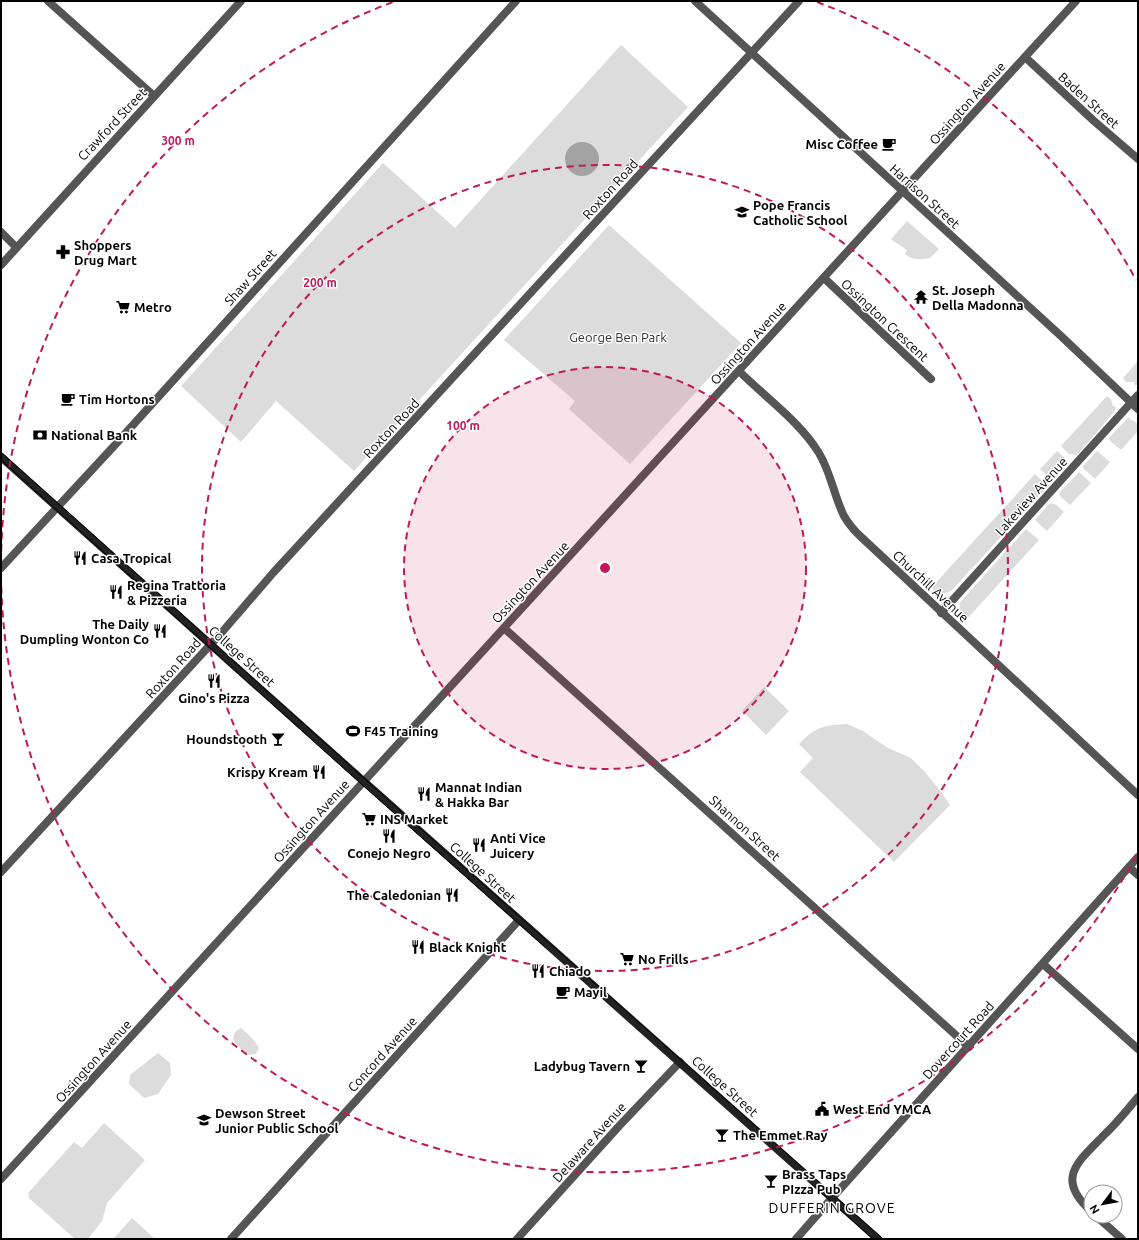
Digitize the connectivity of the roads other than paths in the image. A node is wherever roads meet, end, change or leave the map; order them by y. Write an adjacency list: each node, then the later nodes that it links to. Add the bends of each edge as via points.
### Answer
1 (48, 1): 9 (street)
2 (241, 1): 9 (street, Crawford Street)
3 (516, 1): 22 (street, Shaw Street)
4 (695, 1): 7 (street, Harrison Street)
5 (799, 1): 7 (street, Roxton Road)
6 (1076, 1): 8 (street, Ossington Avenue)
7 (752, 53): 11 (street, Harrison Street); 26 (street, Roxton Road, via 273,573)
8 (1025, 57): 10 (street, Baden Street); 11 (street, Ossington Avenue)
9 (154, 96): 13 (street, Crawford Street)
10 (1138, 159)
11 (902, 191): 15 (street, Ossington Avenue); 19 (street, Harrison Street)
12 (1, 232): 13 (street)
13 (16, 247): 14 (street, Crawford Street)
14 (1, 265)
15 (824, 278): 16 (street, Ossington Avenue); 17 (street, Ossington Crescent)
16 (739, 371): 24 (street, Churchill Avenue, via 792,420 815,446 826,465 839,504 851,526); 25 (street, Ossington Avenue)
17 (931, 379)
18 (1138, 395): 19 (street, Lakeview Avenue)
19 (1131, 403): 20 (street, Harrison Street); 24 (street, Lakeview Avenue)
20 (1138, 409)
21 (1, 457): 22 (main road, College Street)
22 (58, 508): 23 (street, Shaw Street); 26 (main road, College Street)
23 (1, 568)
24 (941, 613): 28 (street, Churchill Avenue)
25 (504, 628): 27 (street, Ossington Avenue); 35 (street, Shannon Street)
26 (211, 644): 27 (main road, College Street); 31 (street, Roxton Road)
27 (364, 782): 33 (main road, College Street); 39 (street, Ossington Avenue)
28 (1138, 795)
29 (1138, 857): 30 (street, Dovercourt Road)
30 (1130, 867): 32 (street); 34 (street, Dovercourt Road)
31 (1, 872)
32 (1138, 875)
33 (520, 920): 37 (main road, College Street); 43 (street, Concord Avenue)
34 (1043, 964): 35 (street, Dovercourt Road); 36 (street)
35 (969, 1047): 40 (street, Dovercourt Road)
36 (1138, 1049)
37 (680, 1062): 40 (main road, College Street); 44 (street, Delaware Avenue)
38 (1138, 1097): 41 (street, via 1075,1168 1072,1185 1075,1195)
39 (1, 1179)
40 (832, 1198): 45 (street, Dovercourt Road); 46 (main road, College Street)
41 (1083, 1204)
42 (1105, 1224): 47 (street)
43 (231, 1239)
44 (517, 1239)
45 (796, 1239)
46 (878, 1239)
47 (1122, 1239)

